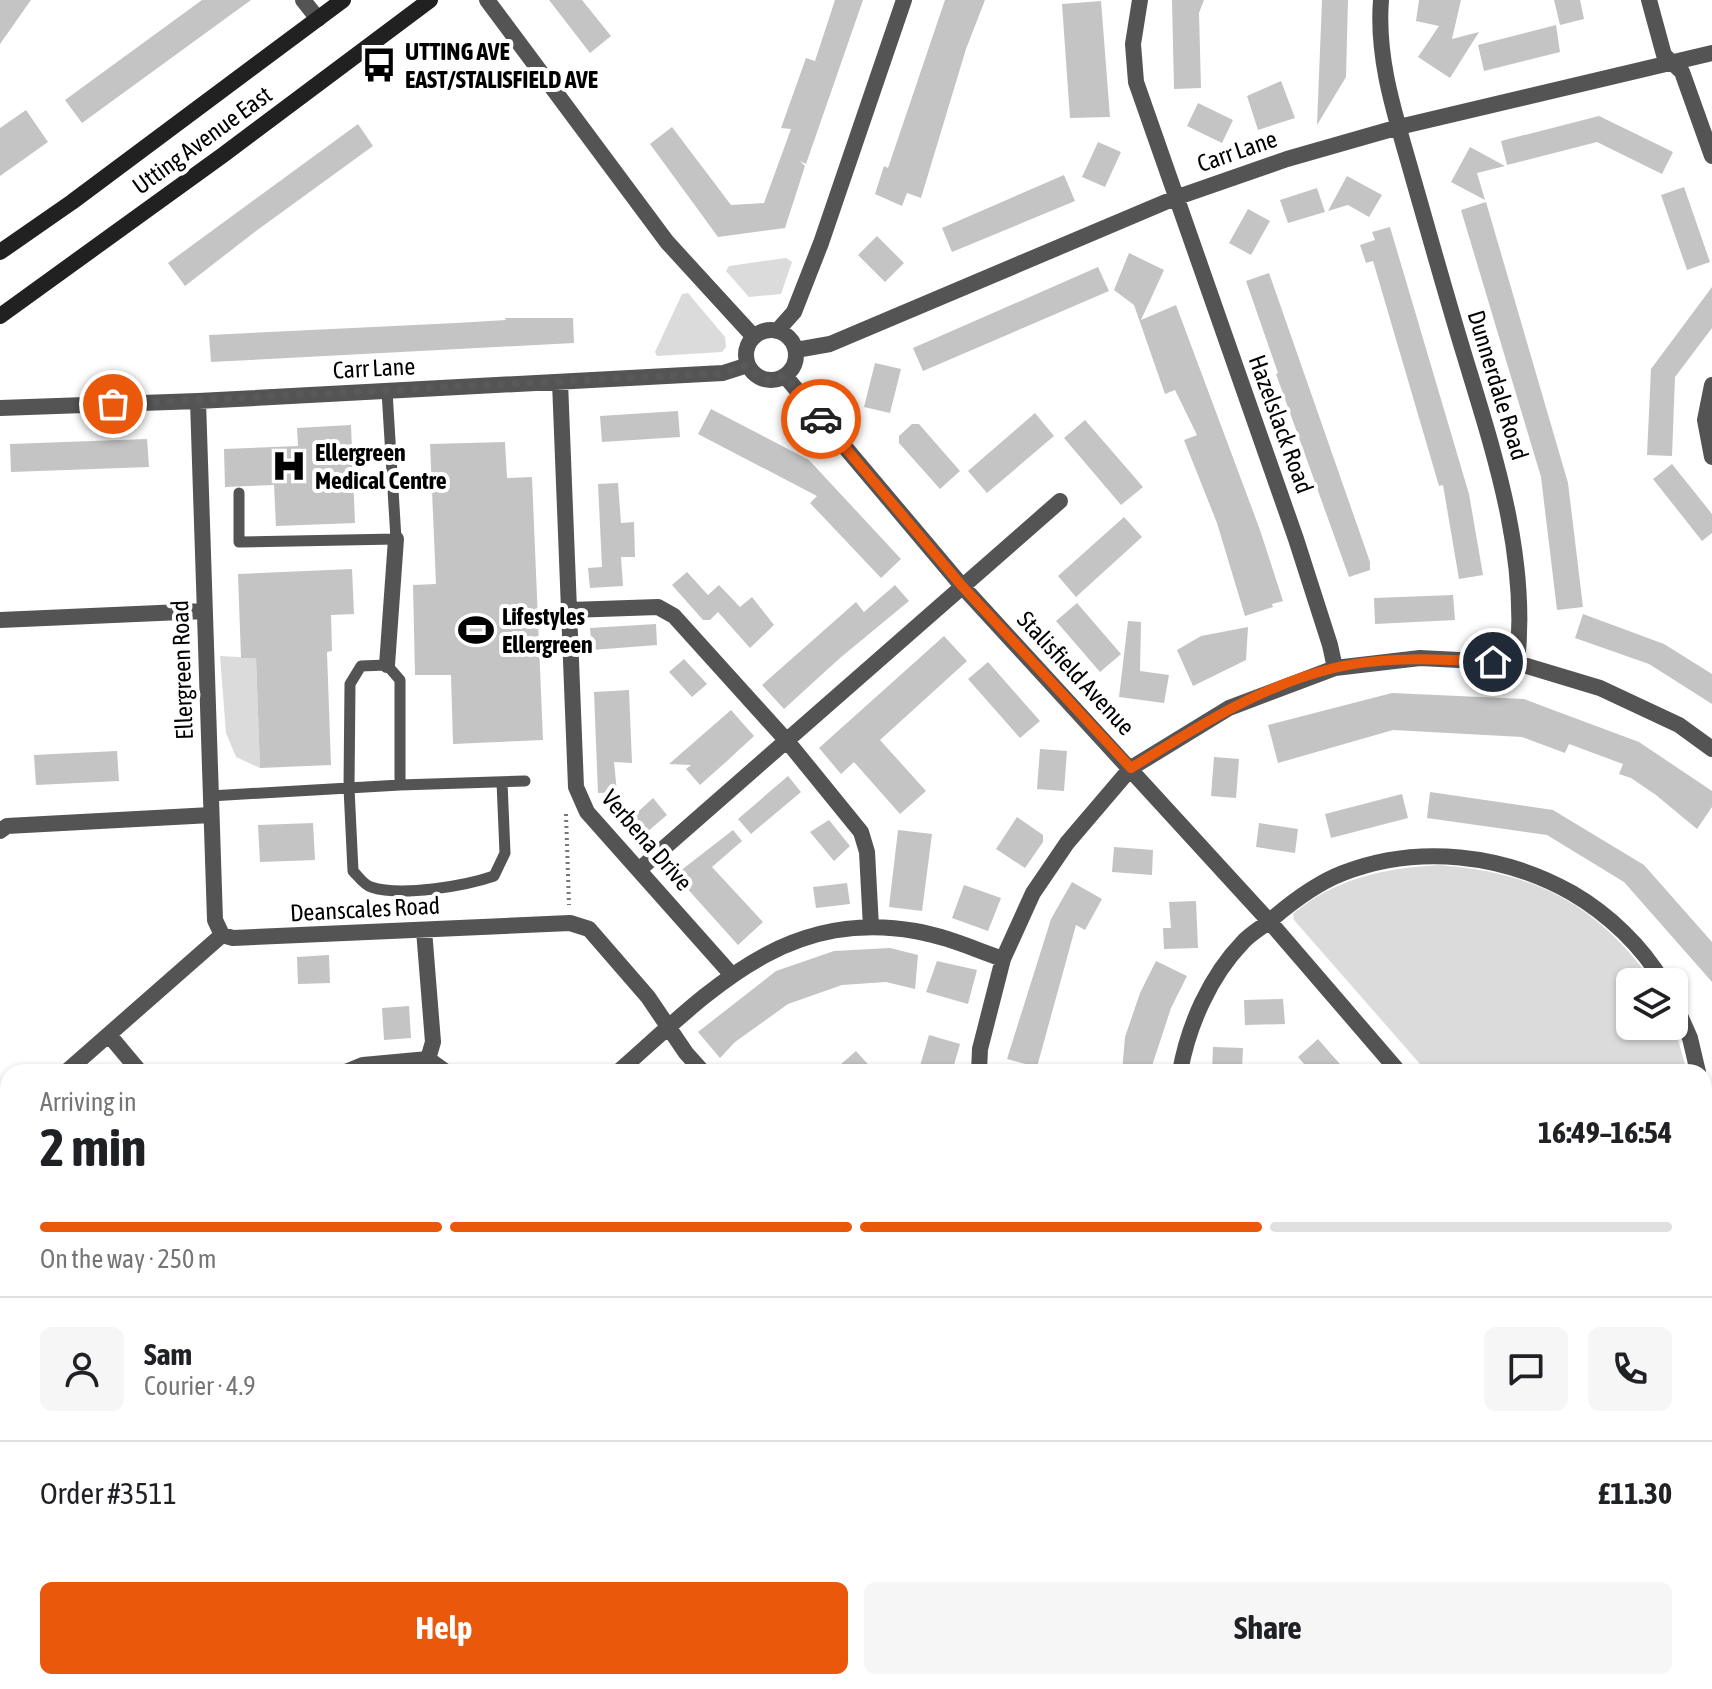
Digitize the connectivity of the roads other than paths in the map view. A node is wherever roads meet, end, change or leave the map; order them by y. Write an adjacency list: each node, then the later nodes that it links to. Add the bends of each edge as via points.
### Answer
1 (303, 0): 9 (street)
2 (430, 0): 16 (street, Utting Avenue East)
3 (487, 0): 18 (street, via 667,242)
4 (904, 0): 17 (street, via 821,243 794,312)
5 (1140, 0): 14 (street, Hazelslack Road, via 1133,44 1136,82)
6 (1381, 0): 12 (street, Dunnerdale Road, via 1384,72)
7 (1649, 0): 11 (street, via 1664,55)
8 (341, 1): 9 (street, Utting Avenue East)
9 (318, 19): 15 (street, Utting Avenue East)
10 (1712, 53): 11 (street, Carr Lane)
11 (1673, 62): 12 (street, Carr Lane); 13 (street, via 1682,72)
12 (1399, 127): 14 (street, Carr Lane); 35 (street, Dunnerdale Road, via 1502,480 1519,601)
13 (1712, 156)
14 (1175, 198): 19 (street, Carr Lane, via 830,344); 37 (street, Hazelslack Road, via 1296,539)
15 (0, 252)
16 (0, 316)
17 (777, 331): 18 (street); 19 (street)
18 (754, 337): 20 (street, via 747,350)
19 (796, 350): 21 (street, via 794,365)
20 (748, 365): 21 (street, via 768,380); 22 (street, Carr Lane, via 723,373)
21 (785, 376): 31 (street, Stalisfield Avenue)
22 (560, 382): 24 (street, Carr Lane); 32 (street, Verbena Drive)
23 (1712, 385): 27 (street, via 1705,420)
24 (387, 391): 25 (street, Carr Lane); 30 (lane)
25 (198, 401): 26 (street, Carr Lane); 33 (street, Ellergreen Road)
26 (0, 408)
27 (1712, 457)
28 (239, 493): 30 (lane, via 239,542)
29 (1060, 501): 31 (street)
30 (396, 539): 36 (street)
31 (962, 586): 38 (street); 40 (street, Stalisfield Avenue)
32 (570, 610): 38 (street, via 658,607 674,616); 48 (street, Verbena Drive, via 576,787 587,812)
33 (204, 611): 34 (street); 45 (street, Ellergreen Road)
34 (0, 620)
35 (1517, 663): 37 (street, via 1420,658); 39 (street, via 1600,688 1679,725)
36 (387, 665): 43 (lane, via 400,680); 44 (lane, via 361,666 350,684)
37 (1335, 668): 40 (street, via 1229,708)
38 (787, 741): 48 (street); 50 (street, via 861,832)
39 (1712, 749)
40 (1131, 768): 49 (street, Stalisfield Avenue); 53 (street, via 1067,843)
41 (525, 781): 42 (lane)
42 (502, 782): 43 (lane); 44 (lane, via 505,853 494,876 462,887 391,890 368,887 353,871)
43 (400, 785): 44 (lane)
44 (349, 788): 45 (lane)
45 (210, 796): 46 (street, Ellergreen Road)
46 (211, 815): 47 (street, via 7,826); 52 (street, Ellergreen Road, via 215,920)
47 (0, 831)
48 (640, 869): 55 (street, Verbena Drive)
49 (1269, 921): 54 (street, via 1342,873 1416,857 1468,858 1546,878 1583,899 1632,941); 67 (street, via 1243,941 1221,970 1202,1003); 68 (street, Stalisfield Avenue)
50 (871, 927): 53 (street, via 916,931); 55 (street, via 833,930 781,946)
51 (424, 930): 52 (street, Deanscales Road); 56 (street, Deanscales Road, via 570,923 589,929); 59 (street, via 433,1042)
52 (222, 935): 58 (street)
53 (1003, 959): 66 (street)
54 (1652, 968)
55 (731, 974): 56 (street)
56 (670, 1027): 64 (street); 65 (street)
57 (1688, 1034): 69 (street)
58 (109, 1035): 60 (street); 61 (street)
59 (428, 1059): 62 (street); 63 (street)
60 (75, 1064)
61 (133, 1064)
62 (374, 1064)
63 (435, 1064)
64 (627, 1064)
65 (696, 1064)
66 (979, 1064)
67 (1182, 1064)
68 (1392, 1064)
69 (1696, 1064)

